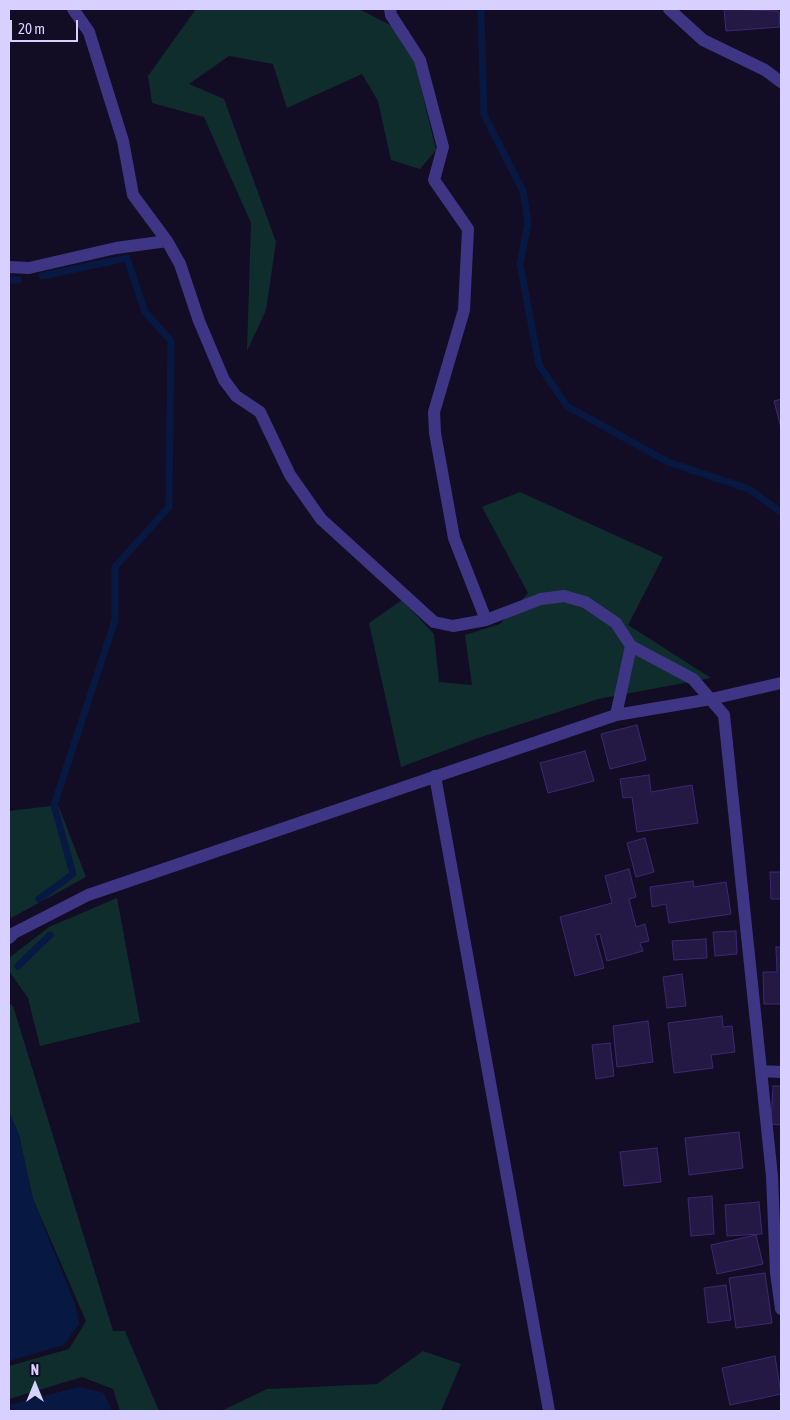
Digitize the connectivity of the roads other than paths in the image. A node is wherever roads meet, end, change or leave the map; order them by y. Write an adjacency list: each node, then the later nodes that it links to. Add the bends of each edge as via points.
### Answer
1 (73, 9): 5 (street, via 89,32 123,142 134,195)
2 (390, 9): 7 (street, via 420,60 443,147 434,180 468,229 464,310 434,412 454,538)
3 (669, 9): 4 (street, via 703,40 765,70)
4 (781, 82)
5 (167, 241): 6 (street, via 116,248 29,268); 7 (street, via 180,264 198,320 224,380 236,396 260,412 290,475 321,519 434,622 453,626)
6 (9, 267)
7 (486, 620): 8 (street, via 541,599 564,596 585,602 616,623)
8 (631, 646): 10 (street, via 693,679); 11 (street)
9 (781, 683): 10 (street)
10 (711, 699): 11 (street); 14 (street, via 724,715)
11 (616, 715): 12 (street)
12 (435, 776): 13 (street, via 88,895); 17 (street)
13 (9, 938)
14 (761, 1071): 15 (street); 16 (street)
15 (781, 1072)
16 (781, 1309)
17 (549, 1411)

